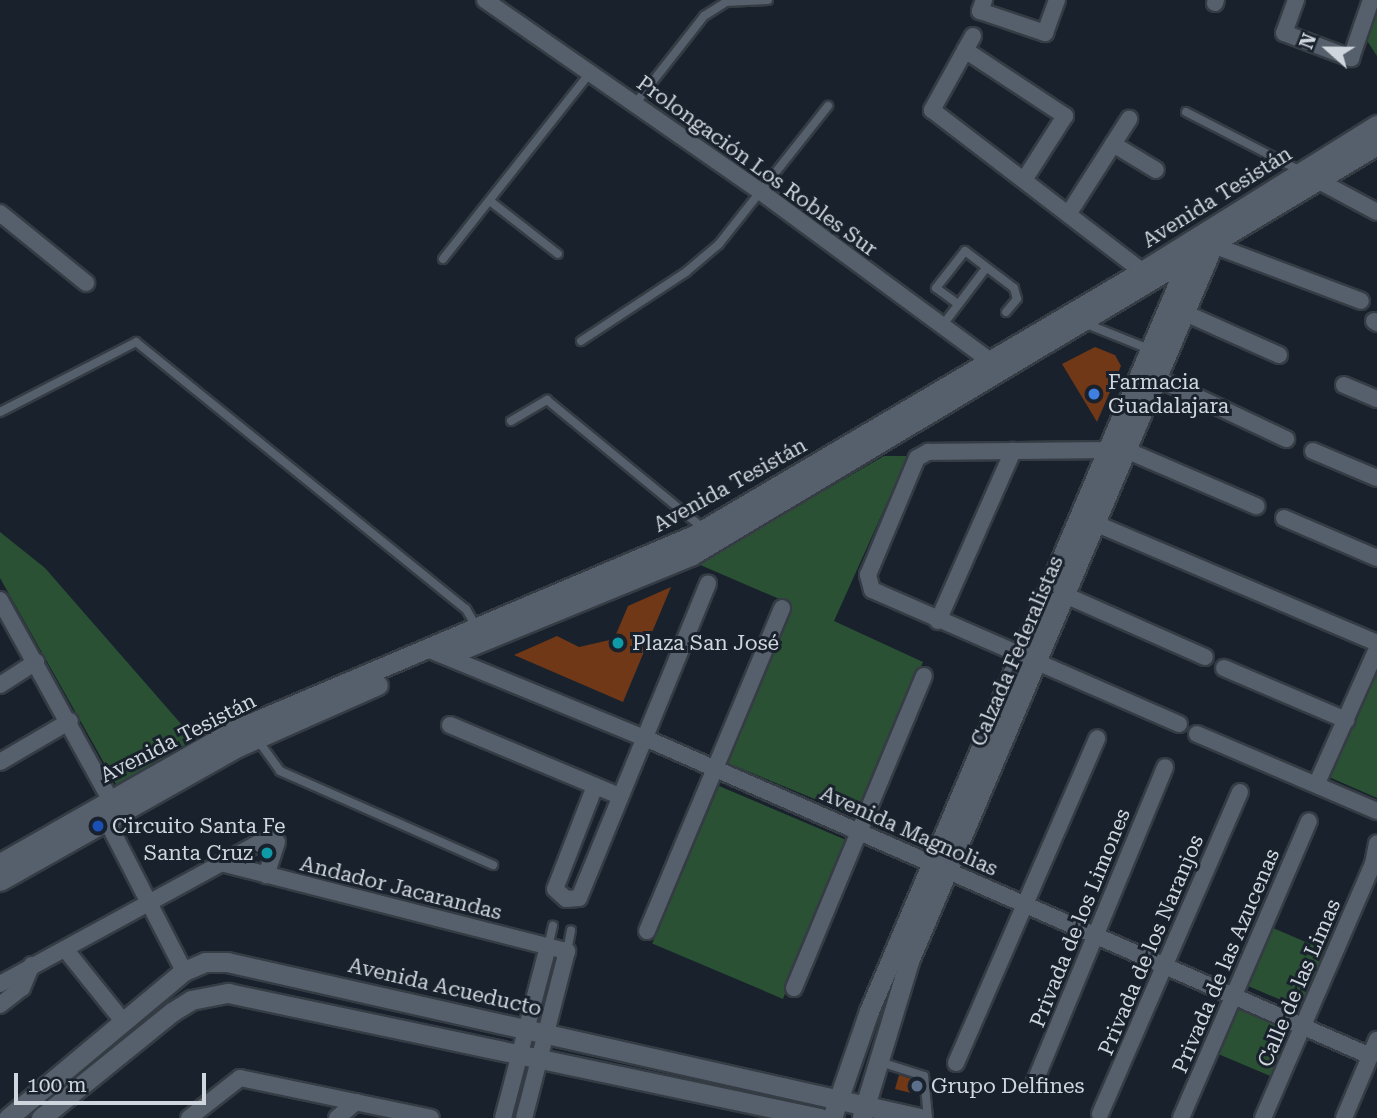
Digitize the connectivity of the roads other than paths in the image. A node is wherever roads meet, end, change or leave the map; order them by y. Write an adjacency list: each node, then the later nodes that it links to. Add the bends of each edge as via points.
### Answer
1 (485, 0): 7 (street, Prolongación Los Robles Sur)
2 (768, 0): 8 (lane, via 726,2 704,16)
3 (1057, 0): 6 (street, via 1045,33)
4 (1296, 0): 5 (street, via 1284,33 1351,58)
5 (1371, 0)
6 (982, 6)
7 (590, 73): 8 (street, Prolongación Los Robles Sur); 19 (lane)
8 (635, 104): 18 (street, Prolongación Los Robles Sur)
9 (828, 106): 18 (lane)
10 (1186, 112): 16 (lane)
11 (1129, 119): 13 (street)
12 (1377, 125): 16 (street, Avenida Tesistán)
13 (1113, 144): 15 (street); 22 (street)
14 (1377, 145): 16 (street, Avenida Tesistán)
15 (1156, 170)
16 (1309, 176): 20 (street); 23 (street, Avenida Tesistán); 24 (street, Avenida Tesistán)
17 (1024, 180): 17 (street, via 1065,116 969,43 932,110); 22 (street)
18 (761, 192): 36 (street, Prolongación Los Robles Sur); 37 (lane, via 719,244 686,272)
19 (490, 201): 25 (lane); 26 (lane)
20 (1377, 212)
21 (0, 213): 30 (street)
22 (1069, 213): 29 (street)
23 (1224, 219): 24 (street, Calzada Federalistas)
24 (1206, 240): 27 (street, Avenida Tesistán); 29 (street, Avenida Tesistán); 31 (street); 34 (street, Calzada Federalistas)
25 (558, 254)
26 (443, 258)
27 (1187, 261): 35 (street, Avenida Tesistán); 38 (street, Calzada Federalistas)
28 (986, 268): 32 (lane); 32 (lane, via 965,251 936,288); 33 (lane, via 1014,288 1017,299)
29 (1142, 271): 40 (street, Avenida Tesistán)
30 (86, 282)
31 (1361, 300)
32 (958, 304): 36 (lane)
33 (1006, 312)
34 (1185, 313): 39 (street); 41 (street, Calzada Federalistas)
35 (1084, 323): 38 (lane); 40 (street, Avenida Tesistán)
36 (942, 326): 40 (street, Prolongación Los Robles Sur)
37 (581, 341)
38 (1151, 350): 48 (street, Calzada Federalistas)
39 (1279, 355)
40 (996, 365): 50 (street, Avenida Tesistán)
41 (1157, 378): 46 (street); 48 (street, Calzada Federalistas)
42 (1344, 385): 43 (street)
43 (1377, 399)
44 (0, 412): 62 (lane, via 136,342 466,609)
45 (512, 421): 55 (lane, via 547,400)
46 (1286, 439)
47 (1013, 451): 48 (street); 61 (street); 61 (street, via 928,452 917,458 867,584)
48 (1117, 451): 52 (street); 54 (street, Calzada Federalistas)
49 (1313, 451): 51 (street)
50 (809, 477): 55 (street, Avenida Tesistán); 64 (street, Avenida Tesistán, via 692,555)
51 (1377, 478)
52 (1256, 506)
53 (1284, 519): 56 (street)
54 (1088, 520): 58 (street, Calzada Federalistas); 63 (street); 66 (street, Calzada Federalistas)
55 (705, 529): 62 (street, Avenida Tesistán)
56 (1377, 558)
57 (708, 583): 77 (street)
58 (1065, 595): 65 (street); 66 (street, Calzada Federalistas)
59 (0, 601): 67 (street)
60 (782, 608): 81 (street)
61 (938, 621): 66 (street)
62 (477, 628): 64 (street, Avenida Tesistán)
63 (1377, 646): 71 (street)
64 (437, 653): 75 (street, Avenida Tesistán); 77 (street, Avenida Magnolias)
65 (1205, 657)
66 (1028, 661): 73 (street); 95 (street, Calzada Federalistas)
67 (36, 662): 70 (street); 72 (street)
68 (1224, 668): 71 (street)
69 (924, 676): 89 (street)
70 (0, 685)
71 (1346, 720): 82 (street)
72 (70, 721): 79 (street); 86 (street)
73 (1179, 724)
74 (450, 725): 83 (street)
75 (253, 731): 86 (street, Avenida Tesistán); 94 (lane, via 280,771)
76 (1196, 733): 82 (street)
77 (645, 738): 81 (street, Avenida Magnolias); 85 (street)
78 (1097, 738): 99 (street)
79 (0, 762)
80 (1165, 766): 103 (street, Privada de los Limones)
81 (716, 769): 89 (street, Avenida Magnolias); 102 (street)
82 (1317, 783): 87 (street)
83 (596, 786): 85 (street); 85 (street, via 555,889 566,899 579,898)
84 (1240, 792): 109 (street, Privada de los Naranjos)
85 (620, 796)
86 (109, 808): 91 (street, Avenida Tesistán); 97 (street, Avenida Tesistán); 98 (street)
87 (1377, 811)
88 (1309, 821): 113 (street, Privada de las Azucenas)
89 (860, 832): 95 (street, Avenida Magnolias); 112 (street)
90 (1377, 843): 92 (street, Calle de las Limas)
91 (2, 856)
92 (1375, 862): 116 (street, Calle de las Limas)
93 (225, 864): 96 (street, Andador Jacarandas); 96 (street, via 271,836 277,842); 98 (street)
94 (494, 865)
95 (941, 867): 99 (street, Avenida Magnolias); 107 (street, Calzada Federalistas)
96 (266, 875): 104 (street, Andador Jacarandas)
97 (0, 881)
98 (149, 905): 105 (street); 110 (street)
99 (1026, 905): 103 (street, Avenida Magnolias); 124 (street)
100 (553, 926): 104 (lane)
101 (571, 930): 106 (lane)
102 (647, 931)
103 (1096, 935): 109 (street, Avenida Magnolias); 125 (street, Privada de los Limones)
104 (548, 947): 106 (street, Andador Jacarandas); 117 (street)
105 (65, 949): 108 (street); 115 (street)
106 (567, 951): 118 (street)
107 (902, 958): 120 (street, Calzada Federalistas); 122 (street, Calzada Federalistas)
108 (32, 965): 111 (street); 114 (street, via 22,988)
109 (1164, 965): 113 (street, Avenida Magnolias); 129 (street, Privada de los Naranjos)
110 (184, 971): 115 (street, Avenida Acueducto); 117 (street, Avenida Acueducto, via 205,962 227,962)
111 (0, 984)
112 (794, 988)
113 (1234, 996): 116 (street, Avenida Magnolias); 141 (street, Privada de las Azucenas)
114 (0, 1006)
115 (122, 1020): 130 (street, Avenida Acueducto)
116 (1303, 1026): 123 (street, Avenida Magnolias); 142 (street, Calle de las Limas)
117 (527, 1029): 118 (street, Avenida Acueducto); 121 (street)
118 (547, 1033): 121 (street); 126 (street, Avenida Acueducto)
119 (1377, 1040): 123 (street)
120 (858, 1042): 122 (street); 126 (street, Calzada Federalistas)
121 (530, 1055): 131 (street, via 265,998 208,995 172,1012); 135 (street); 136 (street); 137 (street)
122 (879, 1055): 128 (street, Calzada Federalistas); 140 (lane, via 924,1076)
123 (1370, 1056): 143 (street)
124 (956, 1063)
125 (1033, 1086)
126 (841, 1100): 128 (street, Avenida Acueducto); 138 (street, Calzada Federalistas)
127 (356, 1102): 132 (street, via 240,1078); 133 (street); 134 (street)
128 (864, 1112): 139 (street, Avenida Acueducto)
129 (1100, 1114)
130 (8, 1118)
131 (41, 1118)
132 (189, 1118)
133 (337, 1118)
134 (431, 1118)
135 (503, 1118)
136 (524, 1118)
137 (820, 1118)
138 (832, 1118)
139 (920, 1118)
140 (928, 1118)
141 (1181, 1118)
142 (1263, 1118)
143 (1344, 1118)

